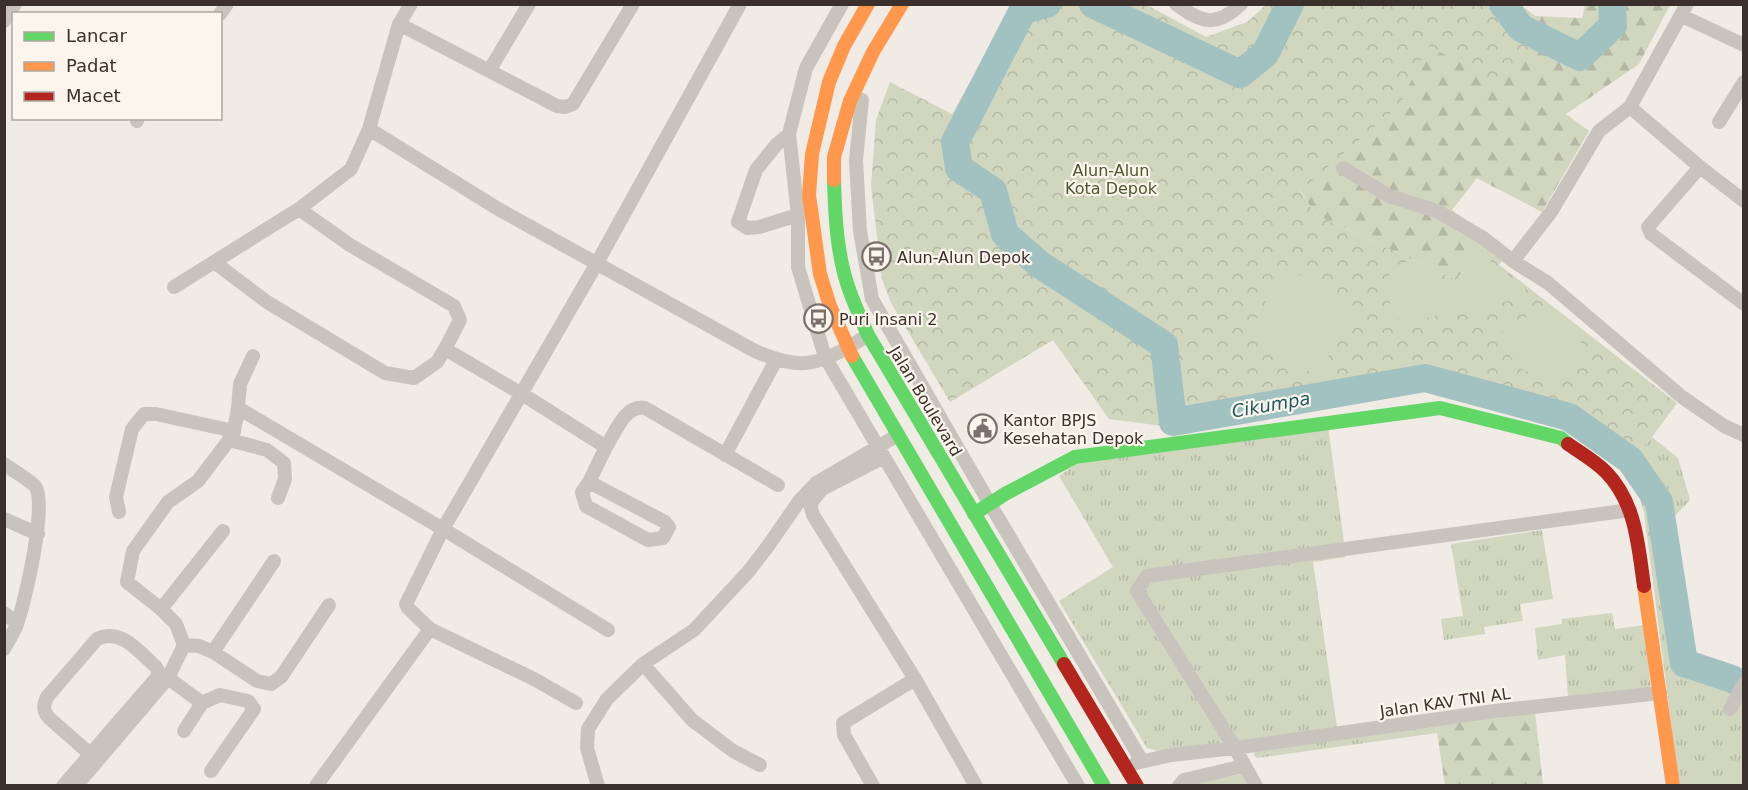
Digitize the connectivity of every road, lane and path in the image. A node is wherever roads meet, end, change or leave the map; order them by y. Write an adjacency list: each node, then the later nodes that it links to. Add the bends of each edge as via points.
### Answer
1 (15, 4): 12 (street)
2 (411, 4): 13 (street)
3 (529, 4): 15 (street)
4 (633, 4): 15 (street, via 570,106 557,106)
5 (740, 4): 29 (street)
6 (842, 4): 21 (street, via 806,68)
7 (868, 4): 33 (main road, via 829,82 812,154 809,195 820,274)
8 (902, 4): 32 (main road, Jalan Boulevard, via 850,101 834,157 839,248 849,290)
9 (1176, 4): 10 (street, via 1189,14 1212,22 1228,16)
10 (1241, 4)
11 (1684, 10): 14 (street); 18 (street)
12 (4, 21)
13 (399, 24): 15 (street); 20 (street)
14 (1743, 45)
15 (489, 71)
16 (1743, 82): 19 (street)
17 (862, 100): 50 (street, via 856,160 860,231 872,299)
18 (1630, 107): 22 (street); 27 (street, via 1599,131 1551,212)
19 (1719, 122)
20 (369, 129): 25 (street, via 351,169); 29 (street, via 500,210)
21 (789, 134): 26 (street); 26 (street, via 756,171 738,222 747,228 759,227)
22 (1700, 167): 24 (street); 31 (street, via 1648,227 1651,234)
23 (1343, 168): 27 (street, via 1389,196 1437,211 1482,237)
24 (1743, 201)
25 (299, 209): 28 (street); 34 (street, via 350,245 454,306 460,320)
26 (798, 215): 36 (street, via 798,267)
27 (1513, 261): 41 (street, via 1548,283 1682,397)
28 (214, 262): 30 (street); 34 (street, via 267,302 385,373 414,378 437,362)
29 (597, 263): 37 (street); 38 (street)
30 (174, 287)
31 (1743, 304)
32 (868, 335): 33 (street); 53 (main road, Jalan Boulevard)
33 (848, 348): 36 (street); 40 (main road)
34 (445, 349): 38 (street)
35 (254, 356): 39 (street, via 240,384)
36 (825, 357): 37 (street, via 810,363); 44 (street)
37 (776, 360): 45 (street)
38 (522, 394): 43 (street); 55 (street)
39 (238, 408): 42 (street); 55 (street)
40 (898, 435): 44 (street); 91 (main road)
41 (1743, 435)
42 (232, 436): 49 (street, via 267,450 284,463 285,479); 52 (street, via 144,414 132,429 116,497); 60 (street, via 198,481 168,502 133,551 127,582)
43 (606, 447): 45 (street, via 627,414 639,407); 47 (street)
44 (881, 452): 68 (street, via 816,483 747,572 694,630); 70 (street, via 822,489 810,504 813,515); 90 (street)
45 (725, 454): 48 (street)
46 (4, 464): 57 (street, via 34,485 38,493)
47 (589, 482): 47 (street, via 582,492 586,506 648,540 663,538 669,527 665,522)
48 (778, 485)
49 (278, 498)
50 (990, 504): 51 (main road, via 1075,457 1440,408 1561,438 1605,471); 53 (main road); 79 (street)
51 (1630, 510): 72 (main road, via 1636,528); 77 (street, via 1147,576 1137,591)
52 (119, 512)
53 (974, 514): 81 (main road, Jalan Boulevard)
54 (4, 519): 57 (street)
55 (443, 529): 63 (street, via 406,604); 64 (street)
56 (223, 531): 60 (street)
57 (38, 534): 62 (street)
58 (274, 561): 67 (street)
59 (329, 605): 67 (street, via 281,677 270,684 256,681)
60 (161, 609): 65 (street, via 176,624)
61 (4, 613): 62 (street)
62 (17, 623): 66 (street)
63 (430, 629): 74 (street); 86 (street)
64 (608, 630)
65 (184, 645): 67 (street); 69 (street)
66 (4, 649)
67 (213, 652)
68 (643, 664): 80 (street, via 692,720 733,751); 87 (street, via 607,699 588,729 587,748)
69 (168, 678): 73 (street); 85 (street)
70 (915, 679): 88 (street, via 843,723 844,735); 89 (street)
71 (1741, 689): 75 (street)
72 (1660, 693): 77 (street, Jalan KAV TNI AL, via 1495,711); 95 (main road)
73 (202, 703): 76 (street); 83 (street, via 220,695 248,701 254,709)
74 (576, 703)
75 (1731, 709)
76 (184, 730)
77 (1235, 748): 79 (street, Jalan KAV TNI AL); 82 (street)
78 (89, 753): 78 (street, via 158,676 156,667 120,637 97,639 43,705 49,718); 84 (street)
79 (1142, 761): 81 (street, Jalan KAV TNI AL)
80 (760, 765)
81 (1125, 765): 92 (main road, Jalan Boulevard)
82 (1244, 766): 93 (street, via 1184,780); 94 (street)
83 (211, 771)
84 (63, 786)
85 (76, 786)
86 (316, 786)
87 (598, 786)
88 (873, 786)
89 (976, 786)
90 (1078, 786)
91 (1104, 786)
92 (1137, 786)
93 (1179, 786)
94 (1256, 786)
95 (1673, 786)

